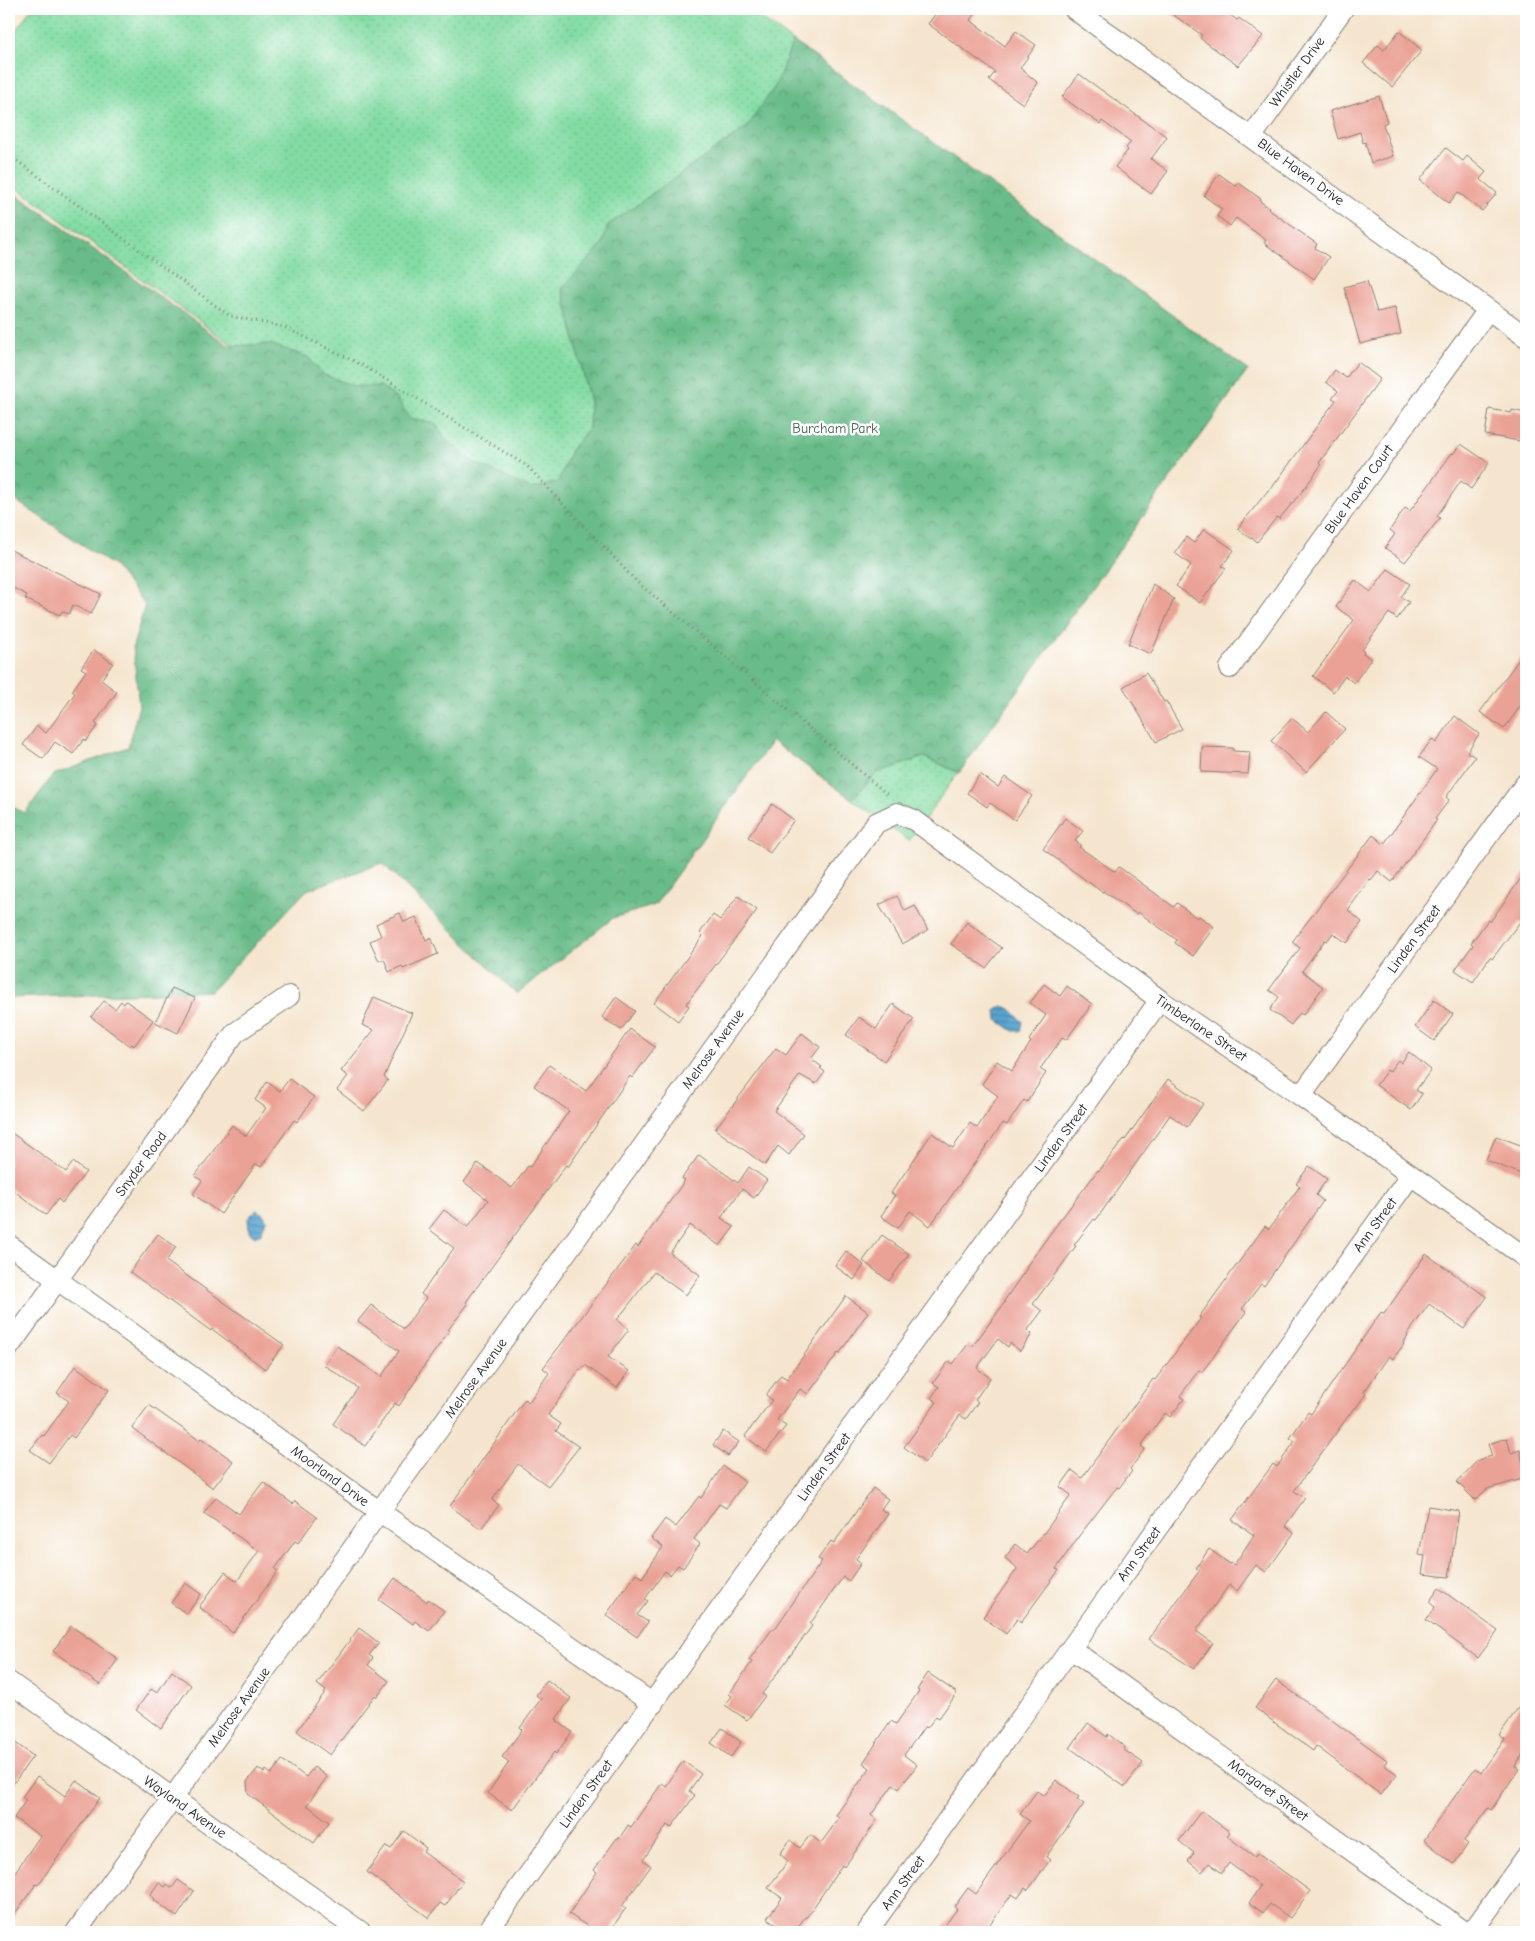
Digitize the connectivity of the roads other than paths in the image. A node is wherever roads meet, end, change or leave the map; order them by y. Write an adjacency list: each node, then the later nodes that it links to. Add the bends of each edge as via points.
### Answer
1 (1074, 9): 3 (street, Blue Haven Drive)
2 (1343, 9): 3 (street, Whistler Drive)
3 (1252, 136): 4 (street, Blue Haven Drive)
4 (1488, 310): 5 (street, Blue Haven Drive); 6 (street, Blue Haven Court)
5 (1526, 337)
6 (1230, 668)
7 (1526, 783): 11 (street, Linden Street)
8 (876, 824): 10 (street, Timberlane Street, via 897,813 914,820); 17 (street, Melrose Avenue)
9 (289, 996): 15 (street, Snyder Road, via 235,1033)
10 (1160, 1000): 11 (street, Timberlane Street); 20 (street, Linden Street)
11 (1301, 1096): 12 (street, Timberlane Street)
12 (1411, 1176): 14 (street, Timberlane Street); 18 (street, Ann Street)
13 (9, 1246): 15 (street, Moorland Drive)
14 (1526, 1258)
15 (57, 1280): 16 (street, Snyder Road); 17 (street, Moorland Drive)
16 (9, 1347)
17 (380, 1511): 20 (street, Moorland Drive); 21 (street, Melrose Avenue)
18 (1071, 1649): 26 (street, Ann Street); 27 (street, Margaret Street)
19 (9, 1682): 21 (street, Wayland Avenue)
20 (653, 1704): 25 (street, Linden Street)
21 (173, 1799): 23 (street, Melrose Avenue); 24 (street, Wayland Avenue)
22 (1526, 1857): 28 (street)
23 (76, 1932)
24 (361, 1932)
25 (487, 1932)
26 (867, 1932)
27 (1466, 1932)
28 (1472, 1932)

